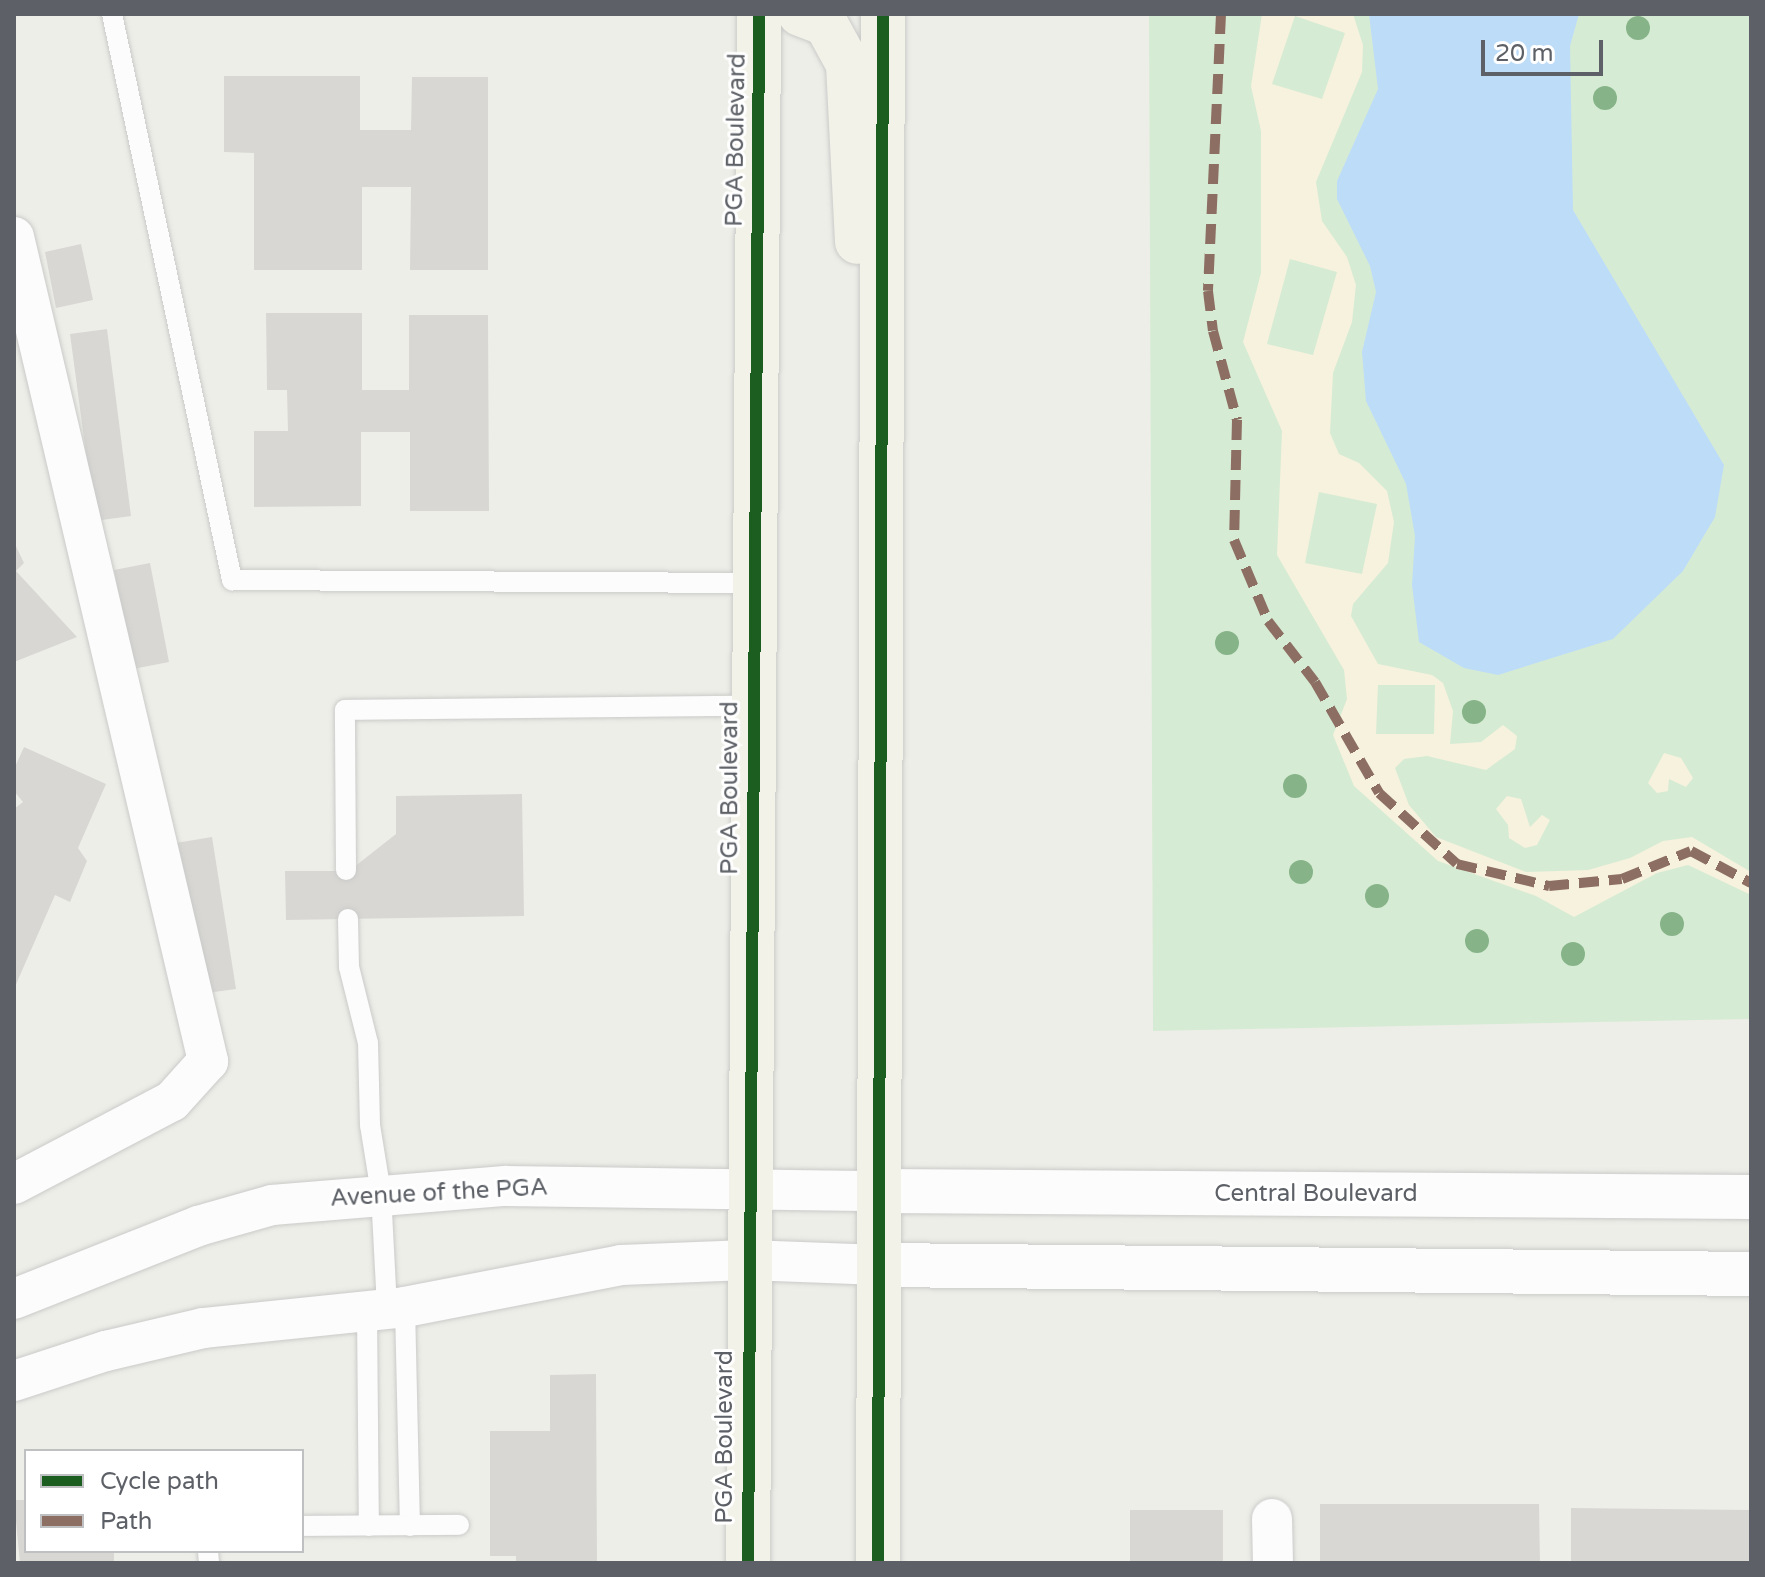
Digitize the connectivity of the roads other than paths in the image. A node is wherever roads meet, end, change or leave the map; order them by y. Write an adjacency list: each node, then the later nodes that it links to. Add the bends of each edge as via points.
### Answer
1 (112, 14): 7 (lane, via 232,580)
2 (759, 14): 7 (main road, PGA Boulevard)
3 (800, 14): 6 (main road, via 826,24 848,64 852,200)
4 (883, 14): 6 (main road)
5 (14, 237): 11 (street, via 208,1061 172,1101)
6 (882, 431): 13 (main road)
7 (754, 583): 8 (main road, PGA Boulevard)
8 (753, 706): 9 (lane, via 345,710); 12 (main road, PGA Boulevard)
9 (346, 870)
10 (348, 919): 14 (lane, via 349,967 368,1043 370,1125)
11 (14, 1184)
12 (749, 1188): 13 (street, Avenue of the PGA); 14 (street, Avenue of the PGA, via 505,1186); 16 (main road, PGA Boulevard)
13 (881, 1191): 15 (street, Central Boulevard); 17 (main road)
14 (381, 1193): 19 (street, Avenue of the PGA, via 272,1205 198,1226); 20 (lane)
15 (1751, 1197)
16 (747, 1260): 17 (street); 20 (street, via 621,1265); 27 (main road, PGA Boulevard)
17 (881, 1265): 18 (street); 28 (main road)
18 (1751, 1274)
19 (14, 1299)
20 (386, 1308): 21 (street, via 203,1328 106,1351); 25 (lane); 26 (lane)
21 (14, 1381)
22 (1272, 1519): 29 (street)
23 (459, 1525): 26 (lane)
24 (304, 1526): 25 (lane)
25 (369, 1526): 26 (lane)
26 (410, 1526)
27 (748, 1563)
28 (878, 1563)
29 (1273, 1563)

